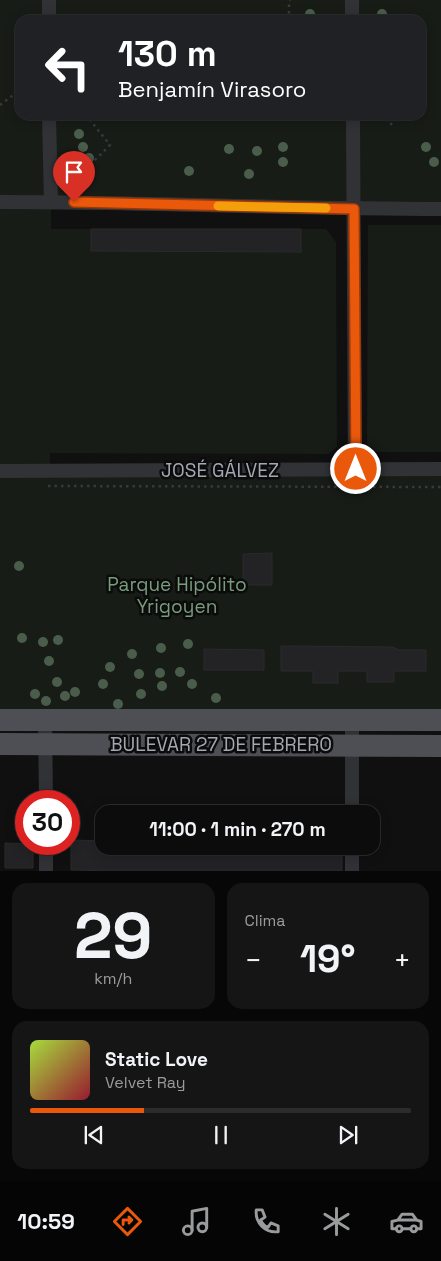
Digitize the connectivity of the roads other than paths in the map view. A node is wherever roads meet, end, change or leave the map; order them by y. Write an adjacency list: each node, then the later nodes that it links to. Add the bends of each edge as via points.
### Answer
1 (49, 0): 3 (street)
2 (352, 0): 4 (street)
3 (49, 15)
4 (352, 15)
5 (49, 120): 8 (street)
6 (353, 120): 9 (street)
7 (0, 202): 8 (street)
8 (51, 202): 9 (street)
9 (354, 209): 10 (street); 11 (street)
10 (441, 209)
11 (356, 469): 12 (street, JOSÉ GÁLVEZ); 13 (street, JOSÉ GÁLVEZ)
12 (441, 469)
13 (0, 471)
14 (0, 720): 15 (main road, BULEVAR 27 DE FEBRERO)
15 (45, 720): 16 (main road, BULEVAR 27 DE FEBRERO); 19 (street)
16 (352, 720): 17 (main road, BULEVAR 27 DE FEBRERO); 20 (street)
17 (441, 720)
18 (0, 744): 19 (main road, BULEVAR 27 DE FEBRERO)
19 (46, 744): 20 (main road, BULEVAR 27 DE FEBRERO); 22 (street)
20 (352, 745): 21 (main road, BULEVAR 27 DE FEBRERO); 23 (street)
21 (441, 746)
22 (46, 790)
23 (352, 805)
24 (46, 855): 26 (street)
25 (352, 855): 27 (street)
26 (46, 871)
27 (352, 871)

